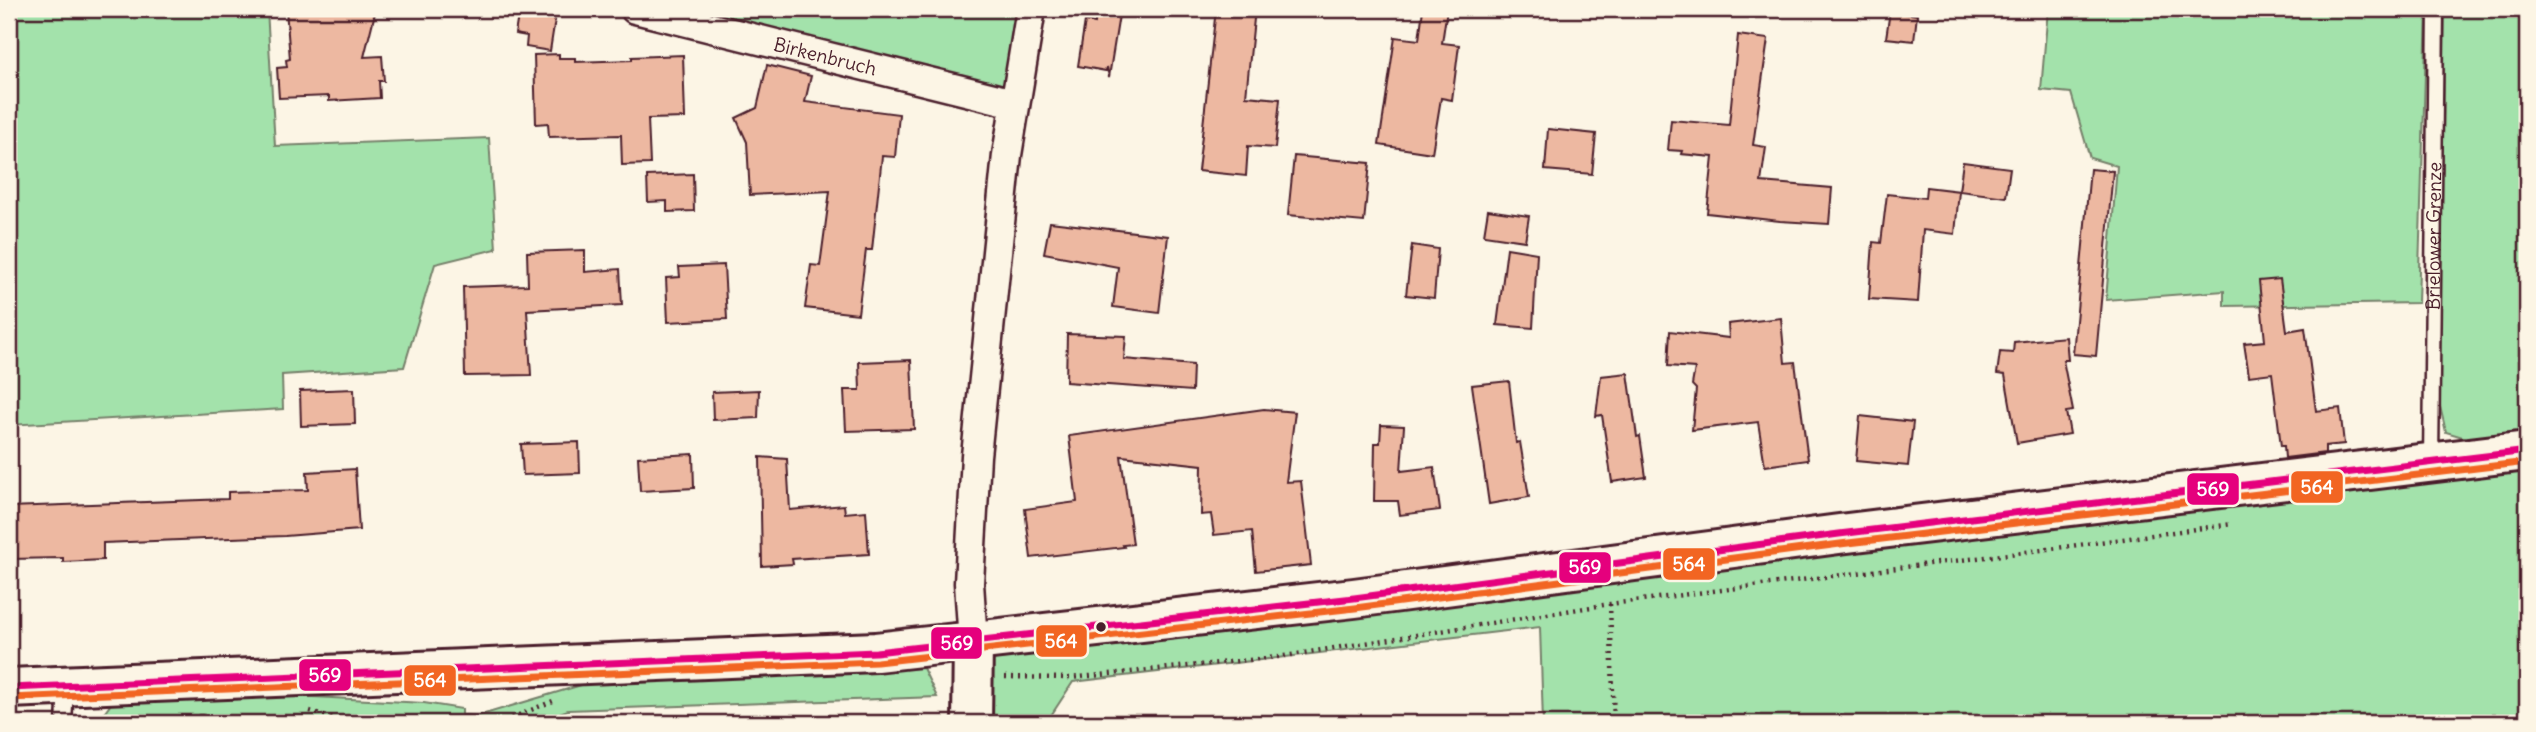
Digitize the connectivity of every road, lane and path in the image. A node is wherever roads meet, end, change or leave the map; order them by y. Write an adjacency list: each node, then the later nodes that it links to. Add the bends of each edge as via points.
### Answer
1 (635, 9): 4 (street, Birkenbruch)
2 (1031, 9): 4 (street)
3 (2437, 9): 6 (lane, Brielower Grenze)
4 (1014, 103): 9 (street, via 976,456 969,583)
5 (2527, 451): 6 (main road)
6 (2431, 463): 9 (main road, via 1354,598)
7 (2235, 523): 8 (path)
8 (1610, 604): 9 (path, via 1278,657 1070,678); 14 (path)
9 (974, 659): 10 (main road, via 863,652); 13 (main road)
10 (66, 686): 11 (main road); 12 (lane)
11 (9, 688)
12 (64, 723)
13 (972, 723)
14 (1614, 723)

